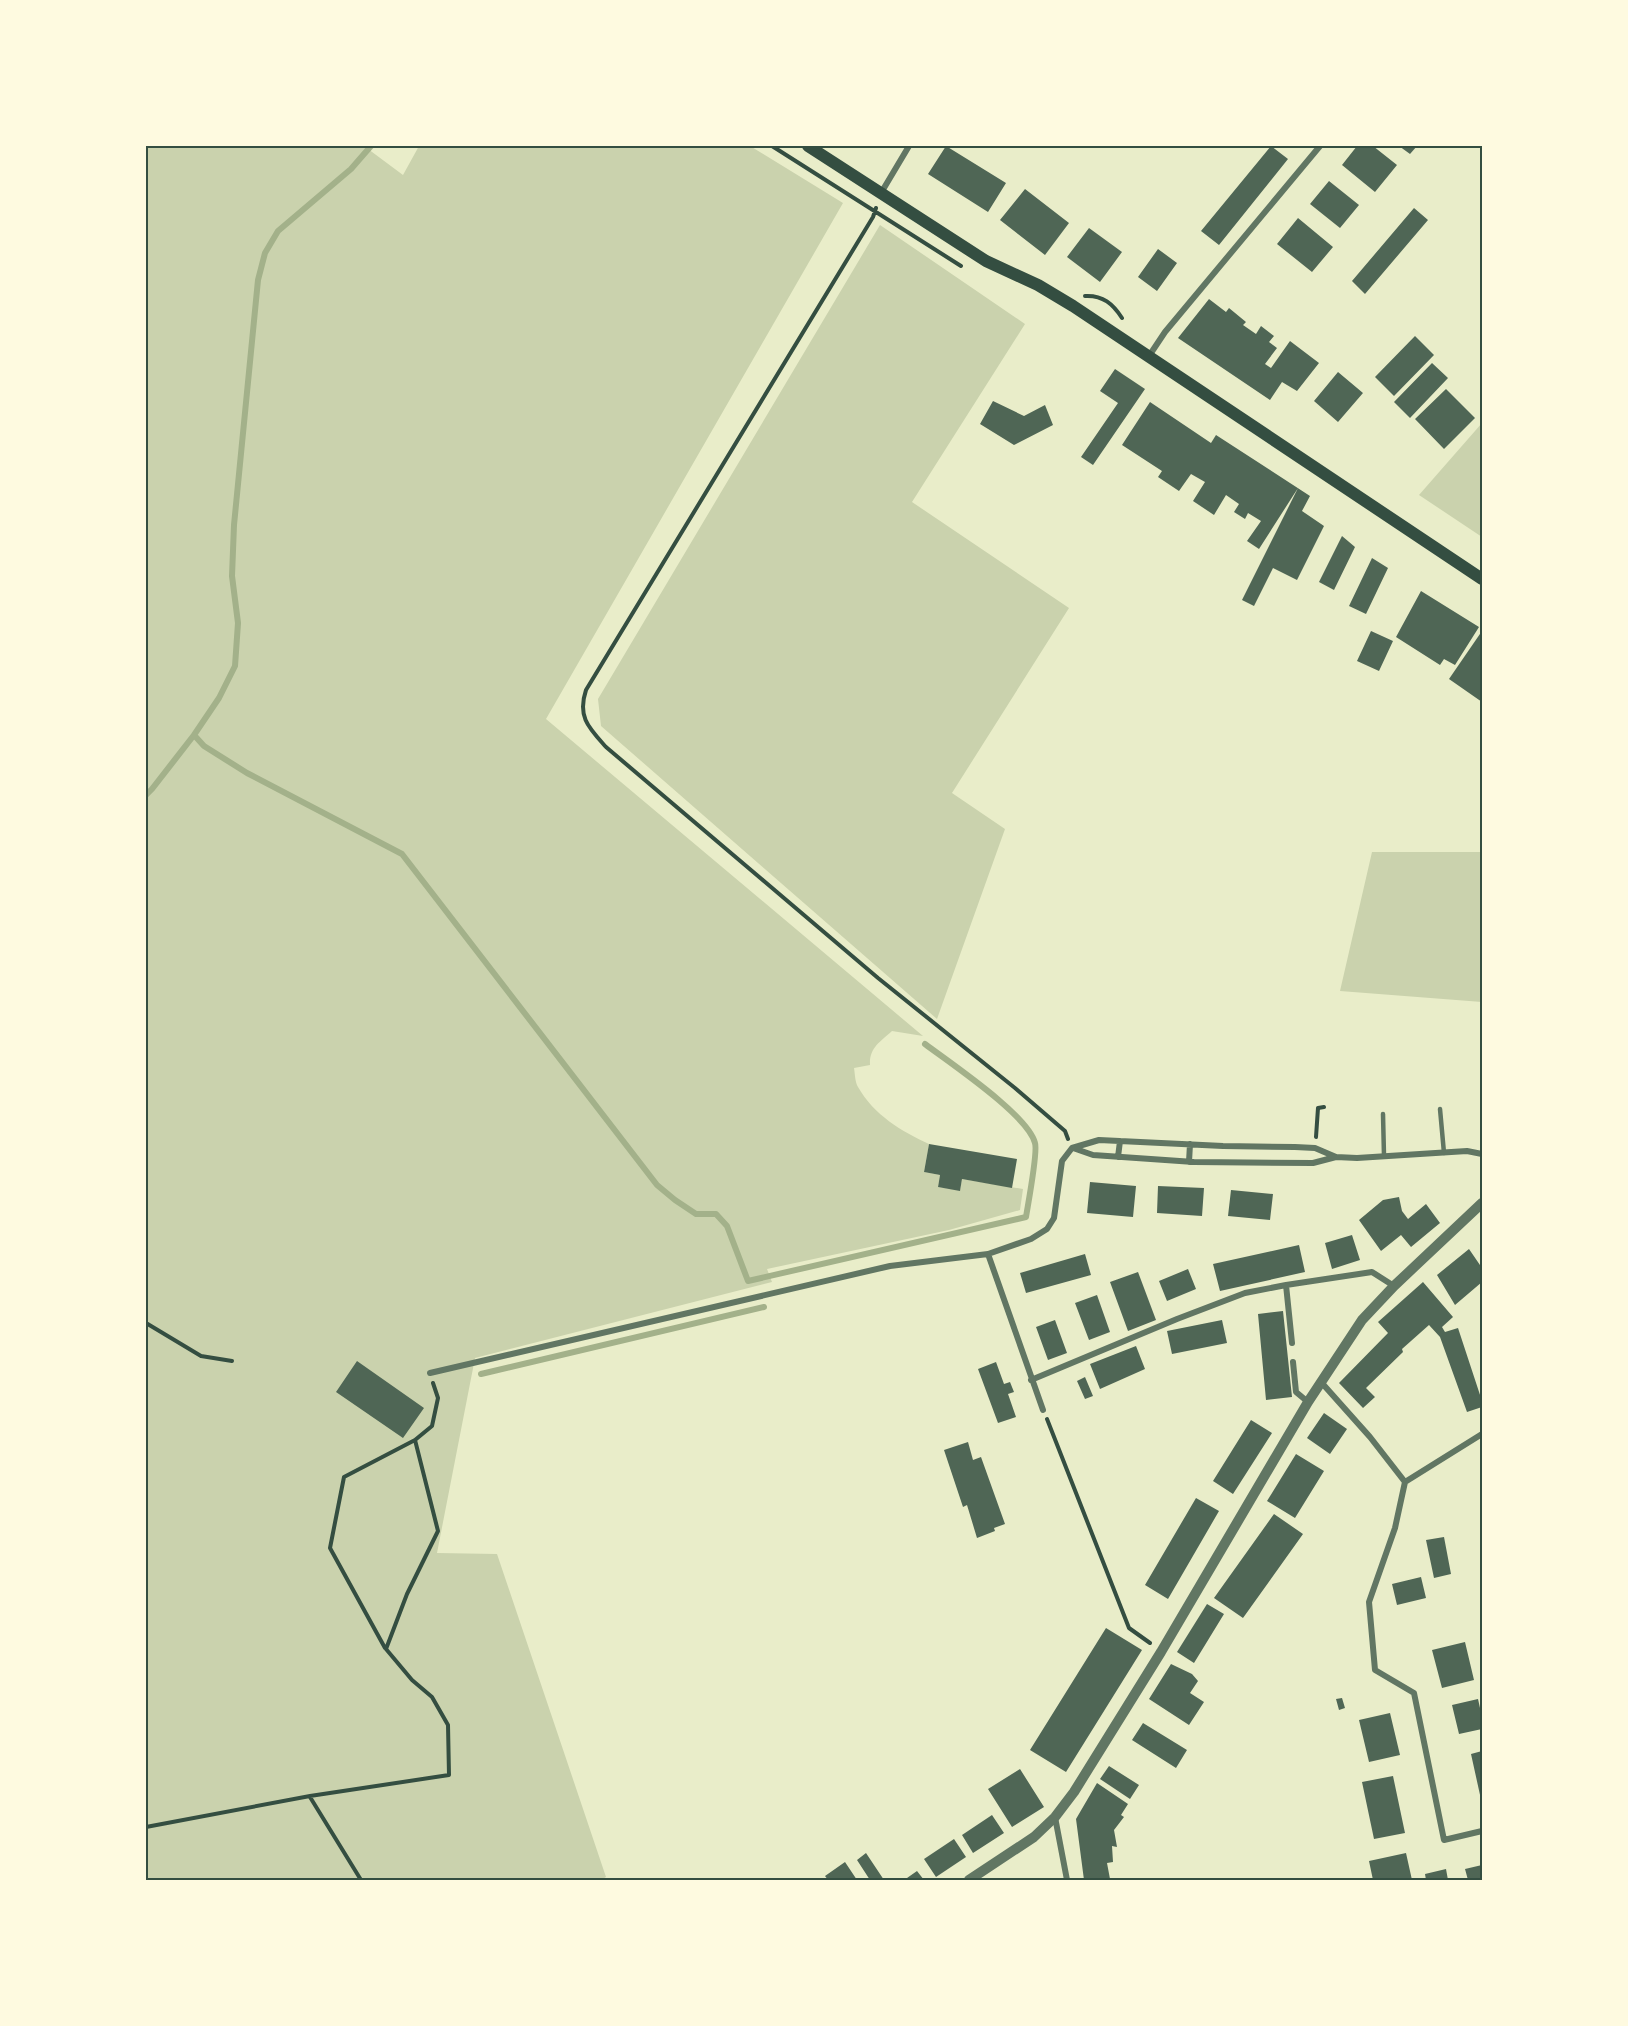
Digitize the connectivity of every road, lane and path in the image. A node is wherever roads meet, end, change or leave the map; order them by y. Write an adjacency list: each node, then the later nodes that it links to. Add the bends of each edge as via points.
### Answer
1 (808, 146): 4 (main road)
2 (909, 146): 4 (street)
3 (1320, 146): 8 (street)
4 (881, 193): 8 (main road, via 986,261 1038,285)
5 (875, 212): 16 (path, via 586,690 582,713 606,747 1065,1131)
6 (1076, 294): 7 (path, via 1101,297 1114,306)
7 (1125, 322)
8 (1149, 356): 9 (main road)
9 (1482, 579)
10 (1324, 1107): 17 (path, via 1318,1108)
11 (1440, 1109): 18 (lane)
12 (1383, 1114): 20 (lane)
13 (1120, 1141): 14 (street); 16 (street, via 1099,1140); 21 (street)
14 (1190, 1144): 15 (street); 23 (street)
15 (1265, 1146): 17 (street); 24 (street)
16 (1072, 1148): 21 (street); 26 (street, via 1062,1161 1054,1218 1047,1229)
17 (1315, 1148): 22 (street)
18 (1444, 1153): 19 (street); 20 (street)
19 (1482, 1154)
20 (1384, 1156): 22 (street)
21 (1118, 1157): 23 (street)
22 (1336, 1157): 24 (street, via 1313,1163)
23 (1189, 1162): 24 (street)
24 (1264, 1163)
25 (1482, 1203): 28 (street)
26 (988, 1254): 33 (street, via 890,1266); 34 (street)
27 (1286, 1285): 28 (street, via 1372,1272); 30 (street); 34 (street, via 1245,1293)
28 (1394, 1286): 35 (street, via 1362,1320)
29 (146, 1323): 31 (path, via 201,1356)
30 (1292, 1343)
31 (232, 1361)
32 (1293, 1362): 36 (street, via 1296,1392)
33 (430, 1373): 39 (path, via 438,1398 432,1426)
34 (1030, 1380): 37 (street)
35 (1321, 1382): 36 (street); 40 (street)
36 (1308, 1402): 42 (street)
37 (1043, 1410): 42 (path, via 1129,1628)
38 (1482, 1434): 40 (street)
39 (415, 1440): 41 (path, via 438,1531); 41 (path, via 344,1477 330,1548)
40 (1405, 1482): 46 (street, via 1395,1528 1369,1602 1375,1670 1414,1693 1444,1840)
41 (386, 1648): 43 (path, via 432,1697 447,1725 449,1775)
42 (1161, 1652): 44 (street)
43 (310, 1796): 45 (path); 47 (path)
44 (1055, 1817): 48 (street, via 1034,1837); 49 (street)
45 (146, 1827)
46 (1482, 1831)
47 (361, 1881)
48 (969, 1881)
49 (1067, 1881)

